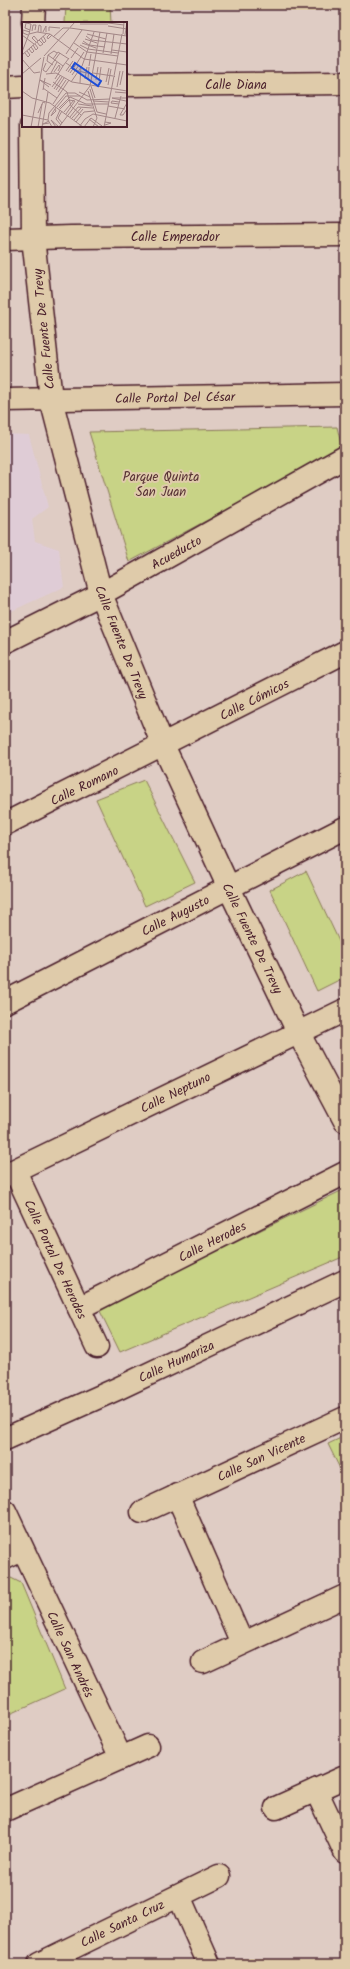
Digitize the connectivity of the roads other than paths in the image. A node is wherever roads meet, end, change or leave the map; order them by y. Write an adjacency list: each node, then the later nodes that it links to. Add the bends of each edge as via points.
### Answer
1 (34, 5): 2 (street)
2 (33, 22)
3 (345, 84): 4 (street, Calle Diana)
4 (127, 85)
5 (22, 86): 6 (street)
6 (5, 87)
7 (32, 127): 9 (street, Calle Fuente De Trevy)
8 (345, 234): 9 (street, Calle Emperador)
9 (33, 238): 10 (street, Calle Emperador); 12 (street, Calle Fuente De Trevy)
10 (5, 239)
11 (345, 394): 12 (street, Calle Portal Del César)
12 (51, 399): 13 (street, Calle Portal Del César); 15 (street, Calle Fuente De Trevy)
13 (5, 400)
14 (345, 457): 15 (street, Acueducto)
15 (101, 594): 16 (street, Acueducto); 18 (street, Calle Fuente De Trevy)
16 (5, 642)
17 (345, 652): 18 (street, Calle Cómicos)
18 (163, 745): 19 (street, Calle Romano); 21 (street, Calle Fuente De Trevy)
19 (5, 824)
20 (345, 828): 21 (street, Calle Augusto)
21 (229, 888): 22 (street, Calle Augusto); 24 (street, Calle Fuente De Trevy)
22 (5, 1002)
23 (345, 1010): 24 (street, Calle Neptuno)
24 (298, 1032): 25 (street, Calle Fuente De Trevy); 26 (street, Calle Neptuno)
25 (345, 1120)
26 (10, 1173): 29 (street, Calle Portal De Herodes)
27 (345, 1173): 29 (street, Calle Herodes)
28 (345, 1281): 32 (street, Calle Humariza)
29 (79, 1308): 30 (street, Calle Portal De Herodes)
30 (97, 1347)
31 (345, 1418): 33 (street, Calle San Vicente)
32 (5, 1439)
33 (177, 1495): 35 (street, Calle San Vicente); 38 (street)
34 (5, 1511): 36 (street, Calle San Andrés)
35 (142, 1512)
36 (14, 1554): 41 (street, Calle San Andrés)
37 (345, 1596): 38 (street)
38 (242, 1643): 39 (street)
39 (203, 1662)
40 (148, 1746): 41 (street)
41 (121, 1758): 45 (street)
42 (345, 1777): 43 (street)
43 (316, 1790): 44 (street); 46 (street)
44 (276, 1808)
45 (5, 1810)
46 (345, 1852)
47 (219, 1876): 48 (street, Calle Santa Cruz)
48 (179, 1896): 49 (street, Calle Santa Cruz); 50 (street, Calle Santa Cruz)
49 (43, 1963)
50 (209, 1964)

